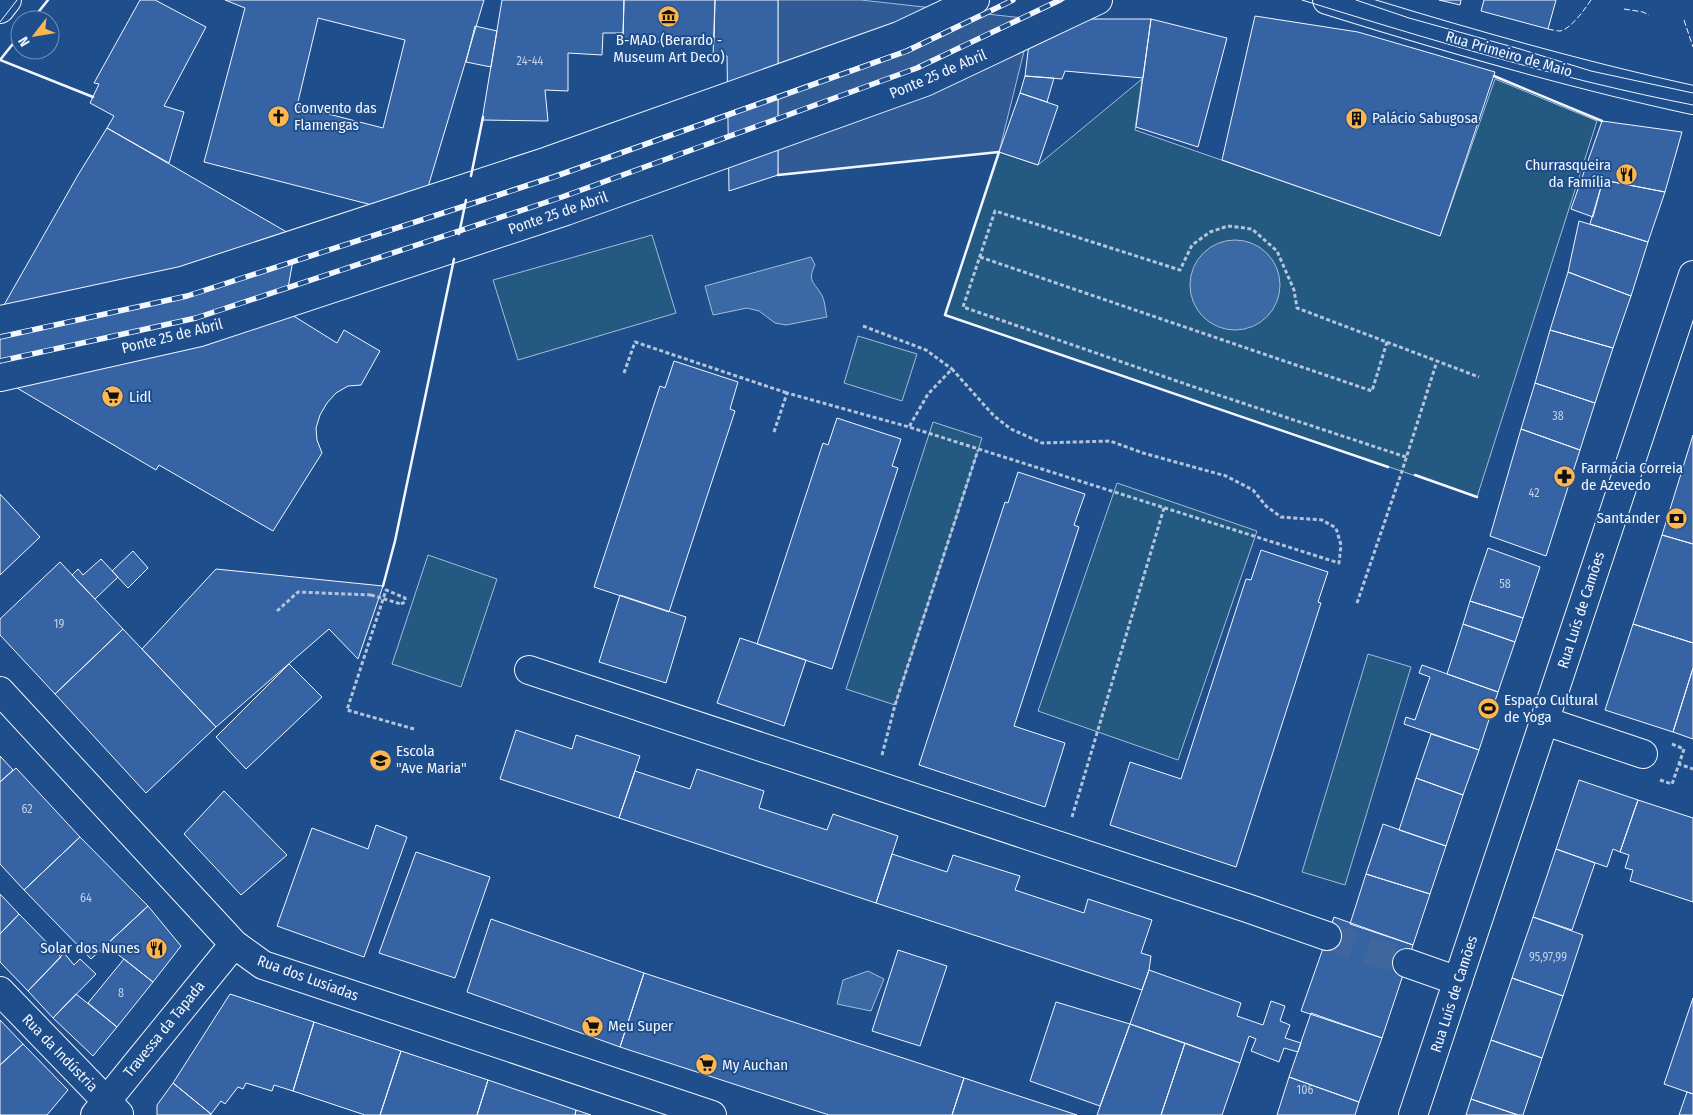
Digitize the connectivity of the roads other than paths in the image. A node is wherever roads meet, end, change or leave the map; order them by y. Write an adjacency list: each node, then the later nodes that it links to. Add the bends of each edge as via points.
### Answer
1 (7, 0): 5 (main road)
2 (975, 0): 8 (main road, via 899,36 539,164 182,281)
3 (1098, 0): 9 (main road, Ponte 25 de Abril, via 925,82 566,211 200,332)
4 (1327, 0): 6 (main road, Rua Primeiro de Maio, via 1579,74)
5 (0, 9)
6 (1693, 100)
7 (1693, 276): 12 (main road, Rua Luís de Camões)
8 (0, 320)
9 (0, 377)
10 (529, 670): 14 (main road)
11 (0, 691): 15 (main road, Rua dos Lusíadas)
12 (1545, 721): 13 (main road); 17 (main road, Rua Luís de Camões)
13 (1643, 754)
14 (1327, 936)
15 (234, 944): 19 (main road, Travessa da Tapada); 20 (main road, Rua dos Lusíadas, via 263,965)
16 (1407, 963): 17 (main road)
17 (1458, 981): 22 (main road, Rua Luís de Camões)
18 (0, 991): 19 (main road, Rua da Indústria)
19 (107, 1110)
20 (679, 1110): 21 (main road, Rua dos Lusíadas)
21 (712, 1115)
22 (1413, 1115)

